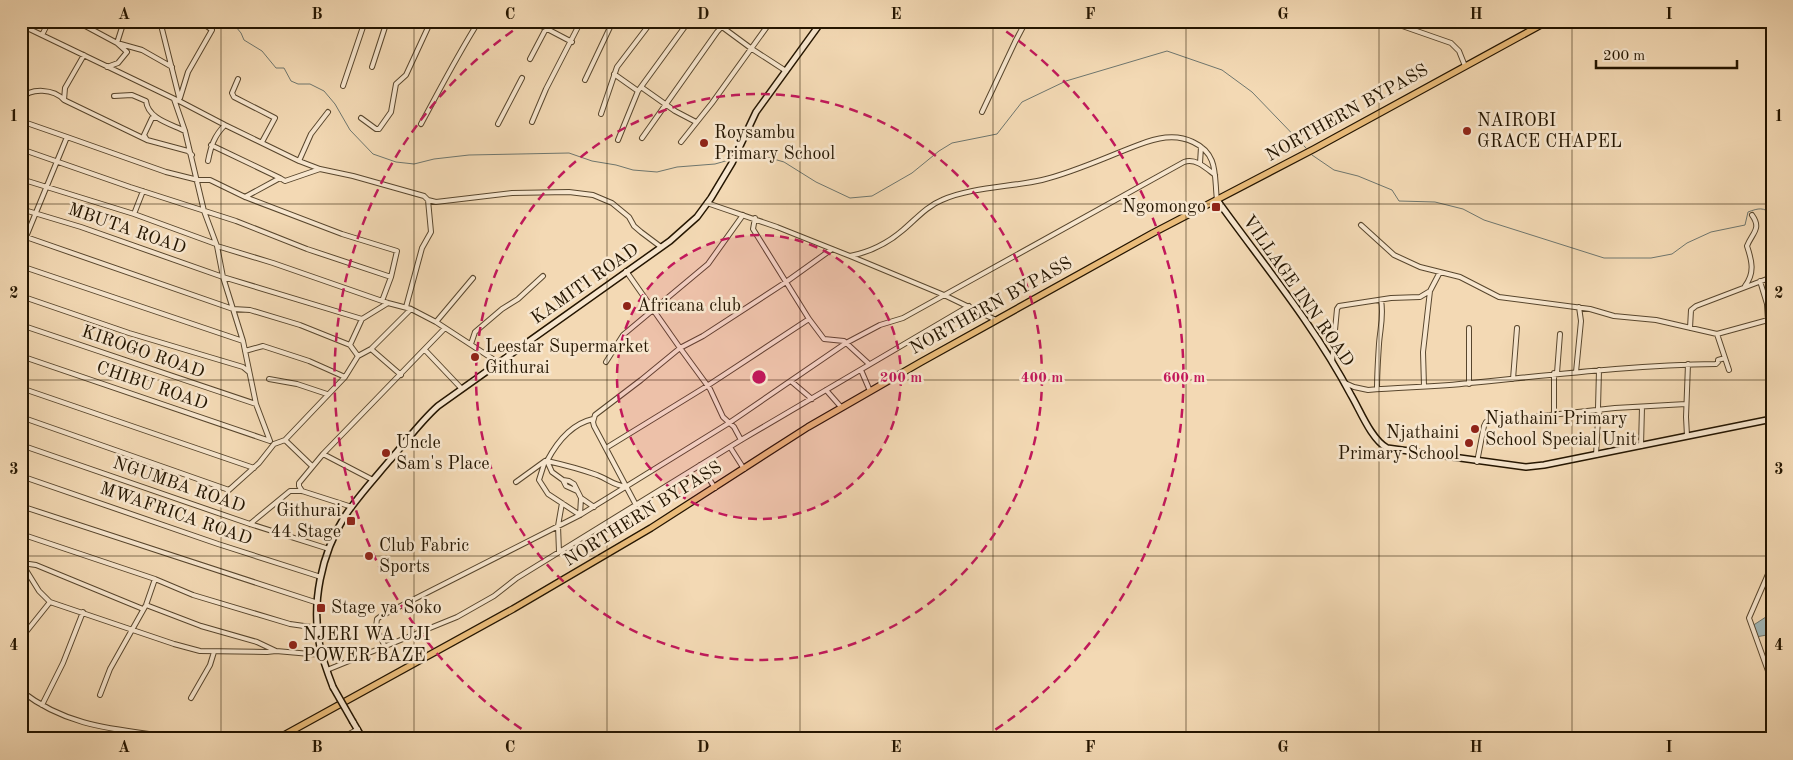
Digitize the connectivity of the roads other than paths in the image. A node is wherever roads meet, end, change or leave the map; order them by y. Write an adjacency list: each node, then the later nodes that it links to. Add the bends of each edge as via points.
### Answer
1 (49, 21): 26 (street)
2 (76, 21): 28 (street)
3 (124, 21): 28 (street)
4 (160, 21): 35 (street)
5 (200, 21): 48 (street, via 212,30 188,72)
6 (365, 21): 41 (street)
7 (387, 21): 34 (street)
8 (431, 21): 54 (street, via 406,75 396,84 389,115 378,130)
9 (479, 21): 58 (street)
10 (532, 21): 25 (street)
11 (550, 21): 25 (street)
12 (581, 21): 27 (street)
13 (613, 21): 40 (street)
14 (652, 21): 37 (street)
15 (689, 21): 42 (street)
16 (714, 21): 24 (street)
17 (727, 21): 24 (street)
18 (771, 21): 29 (street)
19 (822, 21): 36 (main road, KAMITI ROAD)
20 (1026, 21): 51 (street)
21 (1388, 21): 32 (street, via 1451,43 1459,51)
22 (1548, 21): 32 (main road, NORTHERN BYPASS)
23 (21, 25): 26 (street)
24 (722, 27): 29 (street); 49 (street)
25 (547, 28): 27 (street); 31 (street)
26 (42, 35): 30 (street)
27 (572, 42): 56 (street)
28 (117, 43): 33 (street, via 127,52 118,63); 35 (street, via 142,50)
29 (752, 49): 36 (street); 57 (street)
30 (84, 55): 33 (street); 47 (street, via 64,88)
31 (530, 59)
32 (1465, 66): 85 (main road, NORTHERN BYPASS)
33 (107, 67): 46 (street)
34 (372, 67)
35 (172, 68): 48 (street)
36 (786, 71): 86 (main road, KAMITI ROAD, via 756,112 732,163)
37 (614, 74): 43 (street); 52 (street)
38 (522, 78): 59 (street)
39 (238, 79): 66 (street, via 232,93 234,97 275,118)
40 (585, 80)
41 (343, 86)
42 (641, 87): 43 (street); 49 (street)
43 (638, 91): 65 (street)
44 (114, 96): 53 (street, via 132,95 146,101)
45 (21, 99): 47 (street, via 28,93 45,91)
46 (174, 99): 48 (street); 61 (street)
47 (64, 100): 64 (street)
48 (180, 100): 60 (street)
49 (665, 104): 57 (street); 63 (street)
50 (328, 112): 73 (street, via 311,134)
51 (982, 112)
52 (601, 114)
53 (157, 118): 61 (street); 64 (street, via 152,118 144,135)
54 (361, 118)
55 (21, 121): 62 (street)
56 (532, 122)
57 (696, 122): 67 (street)
58 (421, 124)
59 (498, 124)
60 (225, 125): 66 (street); 68 (street)
61 (185, 131): 71 (street)
62 (67, 137): 74 (street); 80 (street)
63 (642, 138)
64 (147, 140): 71 (street, via 188,151)
65 (618, 140)
66 (262, 142): 73 (street)
67 (681, 142)
68 (211, 145): 72 (street); 78 (street)
69 (1201, 147): 75 (street); 77 (street, via 1212,158); 100 (street, via 1180,137 1150,140 1064,174 951,196 934,204 888,241)
70 (21, 150): 74 (street)
71 (192, 155): 80 (street)
72 (208, 161)
73 (299, 161): 76 (street)
74 (57, 163): 81 (street); 82 (street)
75 (1200, 163): 77 (street); 113 (street, via 1184,162)
76 (320, 169): 78 (street, via 285,180); 84 (street, via 424,196)
77 (1215, 175): 85 (street)
78 (280, 178): 83 (street)
79 (21, 180): 81 (street)
80 (198, 180): 83 (street, via 210,180); 88 (street)
81 (47, 188): 89 (street); 90 (street)
82 (143, 191): 88 (street); 90 (street)
83 (245, 197): 106 (street, via 397,251)
84 (428, 200): 97 (street, via 449,202 512,193 593,195 629,217 634,226); 120 (street, via 431,232 422,248)
85 (1217, 200): 125 (main road, NORTHERN BYPASS); 148 (main road, VILLAGE INN ROAD)
86 (707, 203): 91 (street); 97 (main road, KAMITI ROAD, via 697,217)
87 (21, 209): 89 (street, MBUTA ROAD)
88 (204, 211): 96 (street); 106 (street)
89 (35, 214): 95 (street); 104 (street, MBUTA ROAD)
90 (134, 214): 96 (street)
91 (743, 214): 93 (street); 122 (street, via 708,264)
92 (1752, 215): 111 (street, via 1756,228 1747,246 1752,272)
93 (755, 218): 99 (street); 109 (street, via 754,229)
94 (1361, 226): 103 (street, via 1394,255)
95 (24, 240): 98 (street); 121 (street)
96 (216, 245): 104 (street); 116 (street)
97 (661, 248): 102 (main road, KAMITI ROAD)
98 (21, 249)
99 (832, 249): 100 (street); 109 (street)
100 (850, 256): 113 (street)
101 (21, 266): 136 (street)
102 (626, 271): 122 (street); 149 (main road, KAMITI ROAD)
103 (1440, 272): 112 (street); 119 (street, via 1499,297)
104 (223, 276): 121 (street); 123 (street, MBUTA ROAD)
105 (543, 276): 137 (street, via 475,332)
106 (391, 277): 116 (street)
107 (1772, 277): 110 (street)
108 (473, 278): 127 (street)
109 (786, 282): 124 (street); 140 (street)
110 (1760, 282): 111 (street); 126 (street)
111 (1746, 286): 132 (street, via 1696,306 1691,310)
112 (1430, 291): 115 (street, via 1420,296); 166 (street, via 1423,352)
113 (944, 295): 118 (street); 138 (street)
114 (21, 296): 155 (street, via 243,367)
115 (1381, 300): 148 (street, via 1339,306); 169 (street)
116 (382, 301): 117 (street)
117 (388, 303): 120 (street); 123 (street)
118 (969, 306): 125 (street); 150 (street)
119 (1579, 307): 132 (street); 156 (street, via 1582,321)
120 (409, 308): 127 (street); 141 (street)
121 (233, 309): 136 (street); 139 (street, via 250,310 300,325)
122 (654, 309): 140 (street); 147 (street, via 623,335)
123 (362, 319): 139 (street)
124 (809, 319): 138 (street, via 824,338); 165 (street)
125 (996, 320): 171 (main road, NORTHERN BYPASS)
126 (1768, 320): 134 (street); 135 (street)
127 (436, 322): 129 (street)
128 (21, 325): 174 (street, KIROGO ROAD)
129 (446, 328): 137 (street); 142 (street)
130 (1469, 328): 164 (street)
131 (1517, 328): 161 (street)
132 (1690, 328): 134 (street)
133 (1560, 334): 157 (street)
134 (1717, 334): 146 (street)
135 (1772, 334)
136 (243, 342): 143 (street)
137 (471, 344): 149 (street)
138 (846, 344): 150 (street); 162 (street)
139 (350, 345): 145 (street)
140 (680, 348): 165 (street); 181 (street)
141 (371, 349): 145 (street); 158 (street)
142 (425, 350): 158 (street); 168 (street)
143 (245, 351): 155 (street); 159 (street, via 263,346)
144 (21, 356): 187 (street, CHIBU ROAD)
145 (358, 356): 159 (street)
146 (1725, 358): 151 (street, via 1716,364); 154 (street)
147 (606, 362)
148 (1332, 362): 163 (main road, VILLAGE INN ROAD)
149 (499, 363): 168 (main road, KAMITI ROAD)
150 (869, 364): 152 (street)
151 (1688, 364): 153 (street); 175 (street)
152 (861, 370): 170 (street); 171 (street)
153 (1599, 370): 156 (street); 178 (street)
154 (1729, 370)
155 (249, 372): 174 (street)
156 (1576, 372): 157 (street)
157 (1556, 373): 161 (street); 179 (street)
158 (401, 375): 192 (street)
159 (345, 377): 172 (street)
160 (269, 378): 172 (street)
161 (1513, 379): 164 (street)
162 (792, 382): 173 (street); 183 (street)
163 (1345, 383): 169 (street, via 1362,389); 195 (main road, VILLAGE INN ROAD, via 1383,446)
164 (1469, 384): 166 (street)
165 (707, 386): 183 (street); 191 (street)
166 (1424, 386): 169 (street)
167 (21, 388): 198 (street)
168 (461, 388): 201 (main road, KAMITI ROAD, via 429,414)
169 (1377, 389)
170 (826, 390): 173 (street); 176 (street)
171 (870, 391): 176 (main road, NORTHERN BYPASS)
172 (327, 394): 185 (street)
173 (812, 399): 186 (street)
174 (256, 404): 187 (street)
175 (1686, 404): 177 (street); 184 (street)
176 (841, 407): 199 (main road, NORTHERN BYPASS)
177 (1642, 407): 178 (street); 189 (street)
178 (1600, 410): 179 (street); 193 (street)
179 (1554, 415): 195 (street, via 1486,422)
180 (21, 417): 198 (street, via 229,490)
181 (593, 419): 191 (street); 194 (street, via 580,423 562,438)
182 (1772, 419): 184 (main road, VILLAGE INN ROAD)
183 (729, 423): 186 (street); 203 (street)
184 (1687, 436): 189 (main road, VILLAGE INN ROAD)
185 (285, 440): 187 (street); 197 (street)
186 (741, 440): 190 (street)
187 (272, 442): 198 (street)
188 (21, 445): 213 (street, NGUMBA ROAD)
189 (1641, 446): 193 (main road, VILLAGE INN ROAD)
190 (730, 447): 196 (street); 199 (street)
191 (606, 448): 203 (street)
192 (323, 454): 197 (street); 201 (street)
193 (1596, 455): 195 (main road, VILLAGE INN ROAD, via 1526,467)
194 (546, 461): 202 (street); 203 (street, via 575,467 614,485); 206 (street, via 552,472 574,484); 207 (street, via 539,482 548,494)
195 (1477, 462)
196 (700, 465): 204 (street); 208 (street)
197 (312, 466): 205 (street, via 299,483)
198 (254, 468)
199 (744, 469): 204 (main road, NORTHERN BYPASS)
200 (21, 476): 220 (street, MWAFRICA ROAD)
201 (373, 480): 210 (main road, KAMITI ROAD)
202 (516, 482)
203 (626, 487): 208 (street); 211 (street)
204 (715, 488): 241 (main road, NORTHERN BYPASS, via 513,610)
205 (302, 491): 210 (street); 213 (street, via 288,492)
206 (581, 498): 211 (street); 212 (street)
207 (562, 503): 212 (street); 214 (street)
208 (636, 505): 217 (street)
209 (21, 506): 223 (street)
210 (352, 507): 216 (main road, KAMITI ROAD)
211 (594, 507): 212 (street)
212 (580, 515): 214 (street)
213 (250, 524): 216 (street, NGUMBA ROAD)
214 (558, 526): 217 (street); 229 (street, via 377,618 376,626)
215 (21, 534): 221 (street)
216 (329, 550): 220 (main road, KAMITI ROAD)
217 (559, 552): 229 (street, via 457,617)
218 (22, 563): 222 (street, via 39,591); 224 (street, via 36,565)
219 (1772, 565): 234 (street, via 1749,615)
220 (321, 577): 223 (main road, KAMITI ROAD)
221 (155, 579): 224 (street); 226 (street, via 193,595 290,624)
222 (50, 602): 225 (street); 228 (street)
223 (318, 603): 226 (main road, KAMITI ROAD)
224 (144, 607): 227 (street); 230 (street, via 257,642)
225 (83, 612): 227 (street); 238 (street, via 63,664)
226 (318, 628): 232 (main road, KAMITI ROAD)
227 (132, 629): 231 (street, via 174,644); 236 (street)
228 (21, 642)
229 (385, 647): 233 (street)
230 (276, 651): 231 (street); 232 (street)
231 (214, 652): 237 (street)
232 (322, 655): 233 (main road, KAMITI ROAD)
233 (327, 670): 239 (main road, KAMITI ROAD, bridge, via 333,687)
234 (1772, 682)
235 (21, 691): 238 (street)
236 (100, 695)
237 (191, 698)
238 (42, 705): 240 (street, via 94,726)
239 (358, 729): 242 (street); 243 (main road, KAMITI ROAD)
240 (185, 739)
241 (276, 739)
242 (340, 739)
243 (364, 739)

